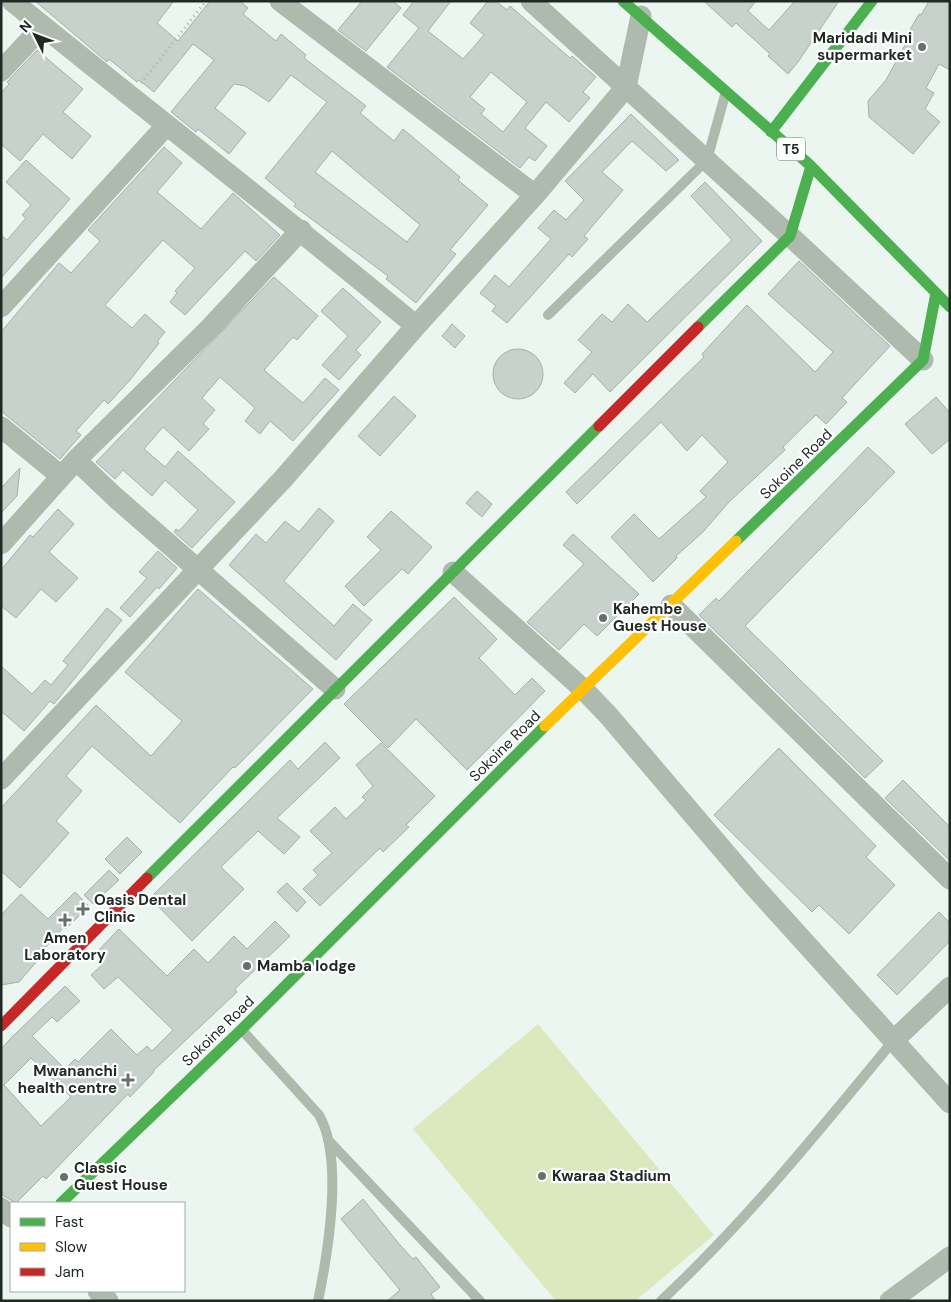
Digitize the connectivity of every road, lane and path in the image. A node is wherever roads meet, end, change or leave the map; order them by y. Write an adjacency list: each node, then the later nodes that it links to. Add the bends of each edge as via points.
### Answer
1 (12, 1): 8 (street)
2 (206, 1): 12 (path)
3 (280, 1): 17 (street)
4 (531, 1): 10 (street)
5 (623, 1): 7 (main road, T5)
6 (872, 1): 14 (main road)
7 (641, 16): 10 (street); 11 (main road, T5)
8 (43, 26): 9 (street); 12 (street)
9 (1, 71)
10 (626, 87): 15 (street); 17 (street)
11 (726, 91): 14 (main road, T5); 15 (lane)
12 (128, 96): 13 (street)
13 (166, 126): 18 (street); 21 (street)
14 (772, 132): 16 (main road, T5)
15 (707, 160): 19 (street); 23 (lane)
16 (811, 166): 19 (main road); 20 (main road, T5)
17 (535, 195): 24 (street)
18 (300, 230): 24 (street); 27 (street, via 210,328)
19 (790, 236): 25 (street); 31 (main road)
20 (936, 293): 22 (main road, T5); 25 (main road)
21 (1, 307)
22 (950, 307)
23 (548, 315)
24 (416, 326): 30 (street)
25 (923, 360): 32 (main road, Sokoine Road)
26 (1, 427): 28 (street)
27 (76, 460): 28 (street); 30 (street)
28 (61, 476): 29 (street)
29 (1, 544)
30 (200, 569): 33 (street); 35 (street)
31 (453, 572): 33 (main road); 34 (street)
32 (671, 605): 34 (main road, Sokoine Road); 36 (street)
33 (335, 689): 38 (main road)
34 (583, 689): 39 (main road, Sokoine Road); 40 (street)
35 (1, 779)
36 (950, 878)
37 (950, 987): 40 (street)
38 (6, 1014)
39 (242, 1030): 42 (lane, via 318,1115 326,1127); 43 (main road, Sokoine Road)
40 (893, 1041): 41 (street); 49 (lane, via 761,1199 714,1251)
41 (950, 1103)
42 (328, 1140): 47 (lane, via 332,1167 331,1208); 48 (lane)
43 (62, 1202)
44 (950, 1257): 50 (street)
45 (99, 1292): 46 (street)
46 (108, 1301)
47 (318, 1301)
48 (480, 1301)
49 (661, 1301)
50 (890, 1301)

